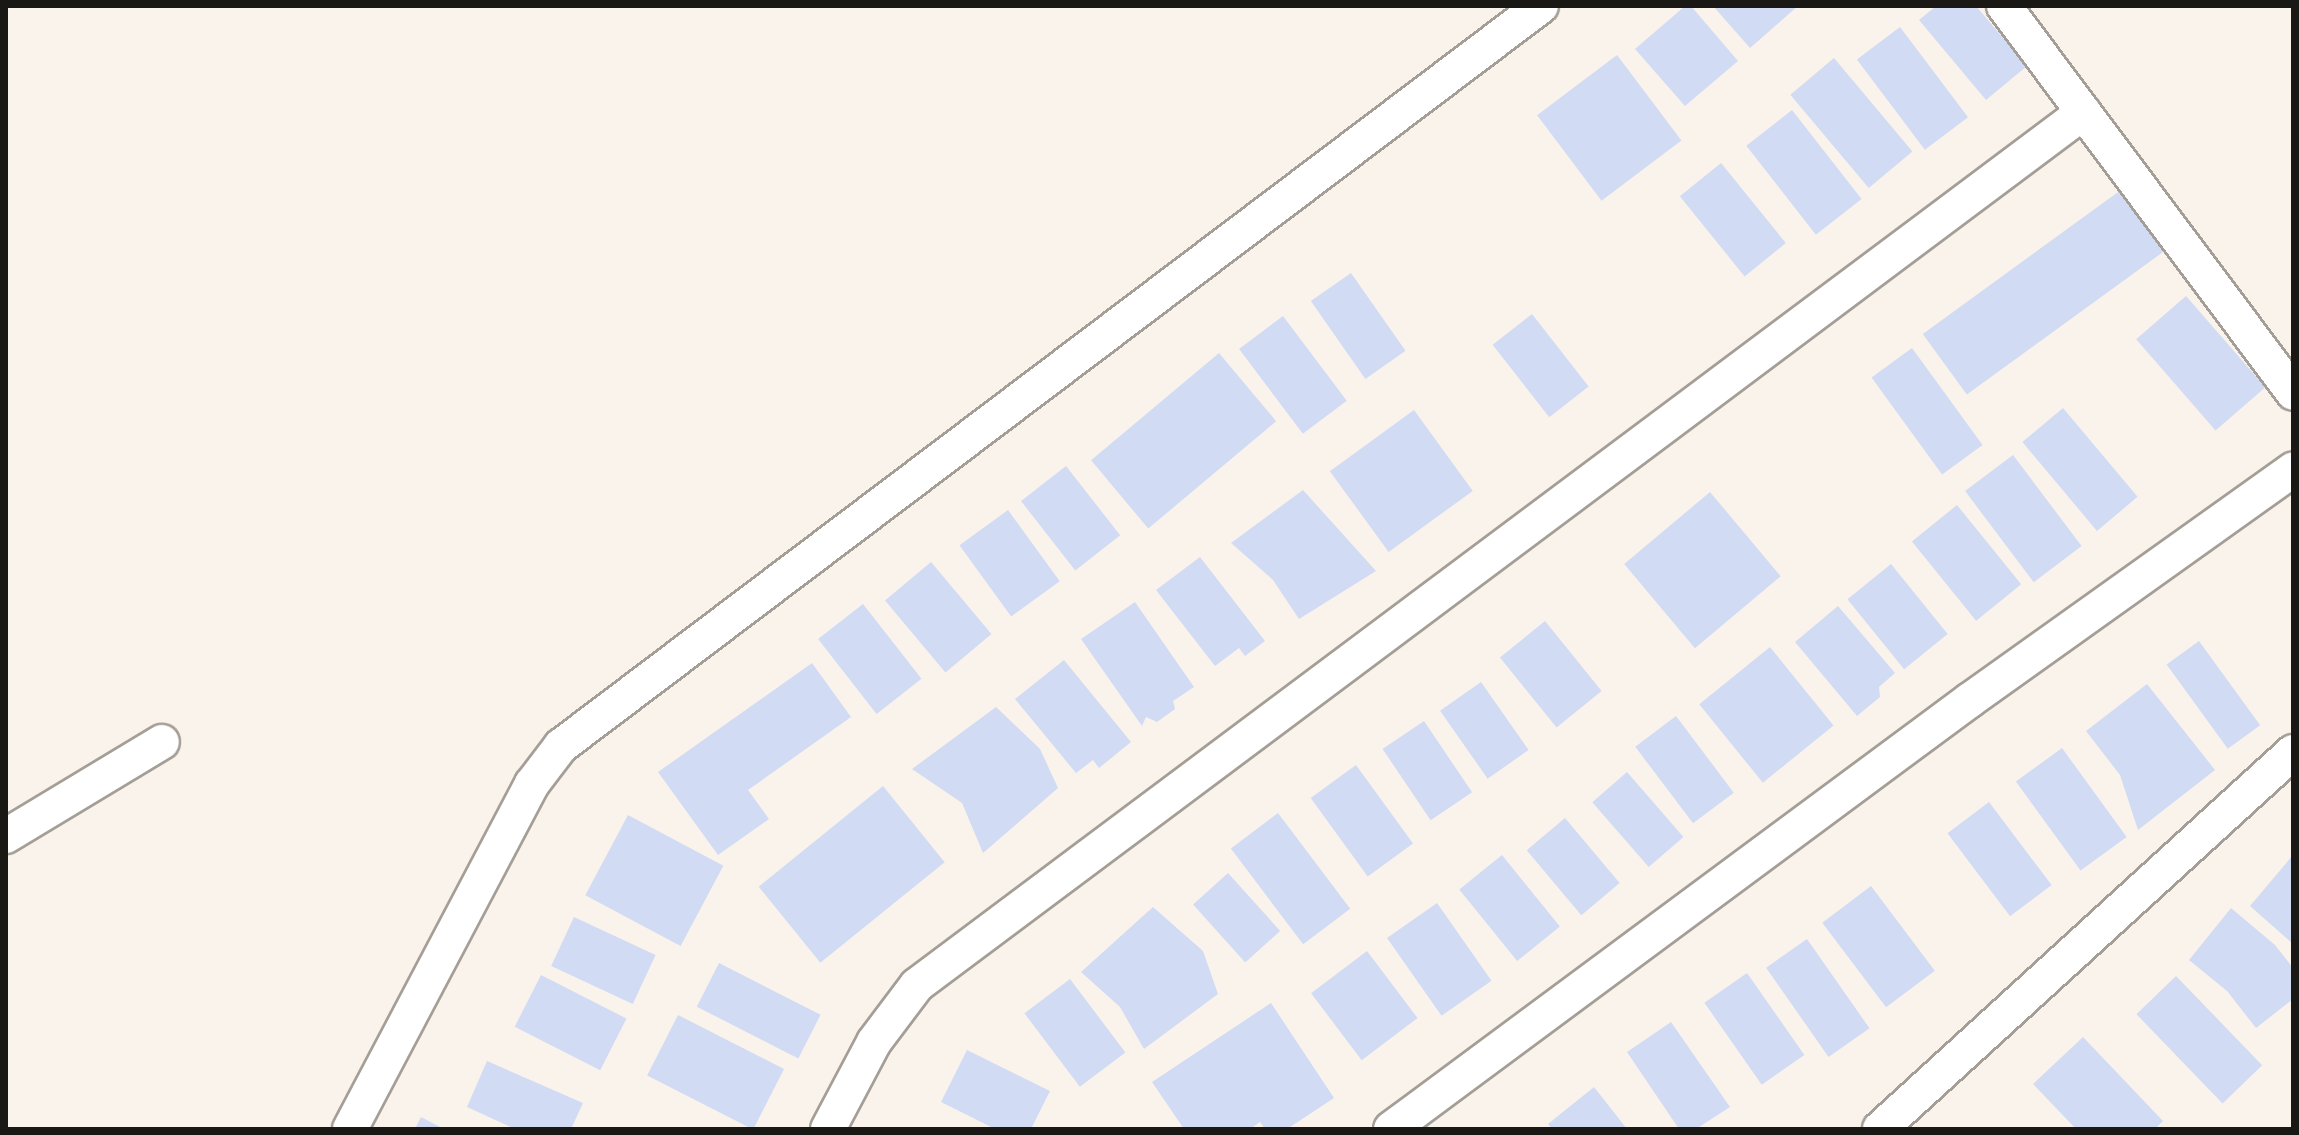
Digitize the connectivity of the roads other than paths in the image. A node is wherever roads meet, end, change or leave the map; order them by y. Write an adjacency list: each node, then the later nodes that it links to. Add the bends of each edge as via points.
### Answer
1 (1541, 6): 9 (street, via 561,746 532,784)
2 (2004, 6): 3 (street)
3 (2084, 112): 4 (street); 10 (street, via 917,985 874,1042)
4 (2293, 393)
5 (2293, 470): 11 (street, via 1970,700)
6 (162, 742): 8 (street)
7 (2293, 752): 12 (street)
8 (6, 836)
9 (350, 1129)
10 (828, 1129)
11 (1391, 1129)
12 (1880, 1129)

